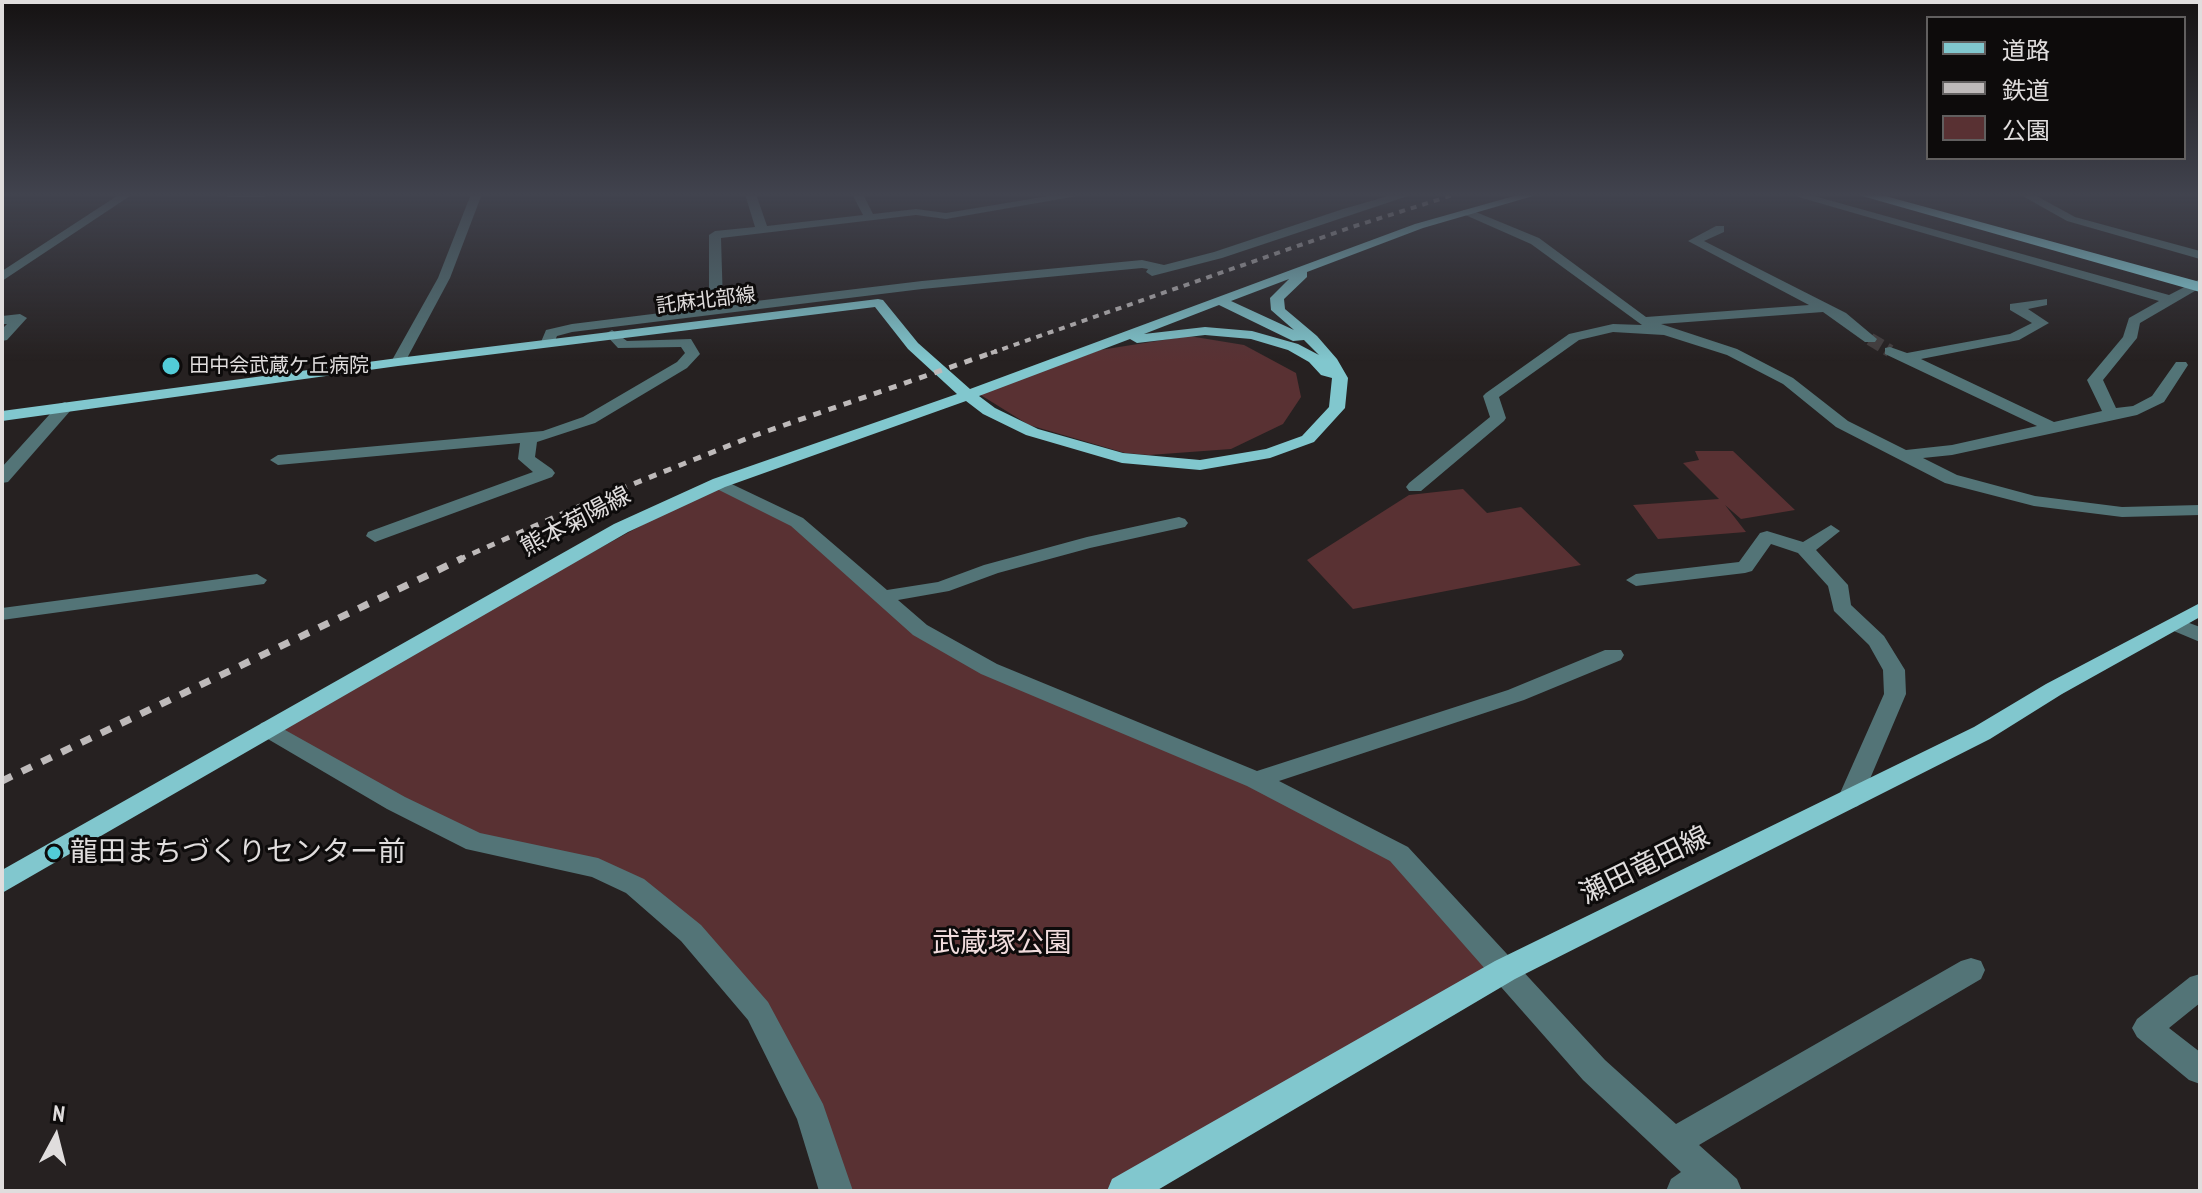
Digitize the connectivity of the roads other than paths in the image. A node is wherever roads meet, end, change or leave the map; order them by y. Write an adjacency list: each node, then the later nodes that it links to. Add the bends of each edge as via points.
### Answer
1 (43, 250): 14 (street)
2 (455, 250): 30 (street)
3 (715, 250): 21 (street)
4 (1227, 250): 12 (street)
5 (1355, 250): 11 (main road)
6 (1547, 250): 23 (street)
7 (1711, 250): 20 (street)
8 (1995, 250): 16 (street)
9 (2068, 250): 15 (highway)
10 (2107, 250): 13 (highway)
11 (1319, 262): 17 (main road); 31 (main road, via 1277,298 1278,310)
12 (1161, 270): 19 (street); 21 (street, via 1142,264)
13 (2200, 275)
14 (2, 277)
15 (2200, 285): 16 (street)
16 (2174, 299): 35 (street, via 2134,321 2130,338 2095,380)
17 (1219, 300): 29 (main road, 熊本菊陽線); 31 (main road, via 1288,332)
18 (2042, 302): 37 (street, via 2015,307 2042,323 2014,337 1898,354)
19 (878, 303): 25 (main road, 託麻北部線); 33 (main road, via 913,346 989,411 1032,432 1122,458 1200,465 1270,453 1308,439 1337,408)
20 (1825, 308): 23 (street); 27 (street)
21 (716, 311): 28 (street, via 572,328 551,333)
22 (2, 320): 26 (street, via 20,318)
23 (1644, 322): 24 (street)
24 (1665, 331): 39 (street, via 1732,352 1774,373 1842,424); 43 (street, via 1613,328 1574,337 1491,396 1498,418)
25 (612, 334): 28 (main road, 託麻北部線); 38 (street, via 623,345 686,342 693,354 589,420)
26 (2, 337)
27 (1870, 339)
28 (548, 342): 30 (main road, 託麻北部線)
29 (1093, 347): 33 (main road, via 1205,331 1252,335 1314,359); 42 (main road, 熊本菊陽線)
30 (398, 362): 34 (main road, 託麻北部線)
31 (1332, 362): 33 (main road, via 1340,378)
32 (2181, 365): 35 (street, via 2158,399 2137,410)
33 (1340, 396)
34 (65, 407): 36 (main road, 託麻北部線); 41 (street)
35 (2111, 414): 37 (street)
36 (2, 416)
37 (2053, 428): 39 (street)
38 (529, 437): 40 (street); 47 (street, via 526,459 546,473)
39 (1903, 455): 44 (street, via 1951,479 2034,501 2122,512)
40 (278, 460)
41 (2, 478)
42 (719, 483): 51 (street, via 797,522); 56 (main road, 熊本菊陽線, via 621,528)
43 (1415, 487)
44 (2200, 510)
45 (1179, 523): 51 (street, via 991,569 942,587)
46 (1831, 531): 48 (street)
47 (375, 536)
48 (1805, 549): 50 (street, via 1767,537 1745,567); 58 (street, via 1838,585 1841,607 1877,641 1894,670 1895,694)
49 (257, 580): 53 (street)
50 (1636, 580)
51 (881, 597): 57 (street, via 920,630 989,669)
52 (2200, 609): 54 (main road, 瀬田竜田線)
53 (2, 614)
54 (2188, 630): 58 (main road, 瀬田竜田線, via 2054,689 1982,733)
55 (1613, 655): 57 (street, via 1516,695)
56 (269, 729): 59 (main road, 熊本菊陽線); 66 (street, via 475,842 598,868 635,886 691,933 758,1011 812,1115)
57 (1256, 780): 60 (street, via 1399,854)
58 (1849, 800): 60 (main road, 瀬田竜田線)
59 (2, 883)
60 (1505, 970): 64 (street, via 1594,1070); 67 (main road, 瀬田竜田線)
61 (1971, 970): 64 (street)
62 (2200, 986): 63 (street, via 2147,1028)
63 (2200, 1070)
64 (1673, 1143): 65 (street)
65 (1705, 1185)
66 (836, 1191)
67 (1124, 1191)

